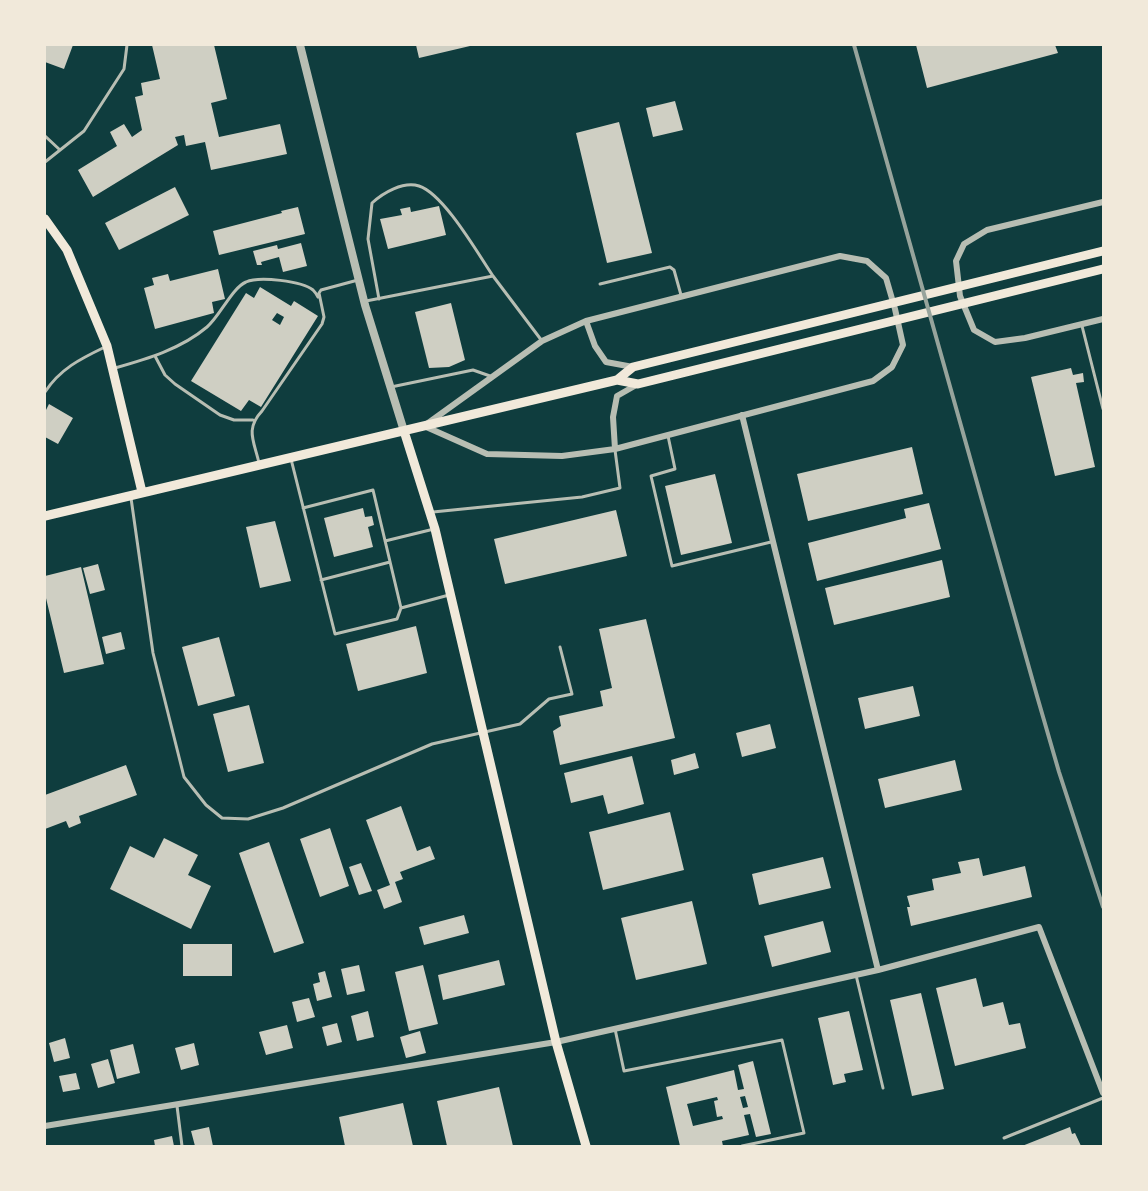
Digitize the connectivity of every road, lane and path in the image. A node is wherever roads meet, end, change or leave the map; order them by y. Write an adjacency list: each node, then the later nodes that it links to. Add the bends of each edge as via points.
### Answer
1 (127, 45): 4 (lane, via 124,69 84,131)
2 (300, 45): 11 (street)
3 (45, 136): 4 (lane)
4 (60, 150): 5 (lane)
5 (45, 162)
6 (1103, 202): 19 (street, via 987,230 964,244 956,261 960,296 974,330 996,342)
7 (45, 219): 21 (main road, via 67,250)
8 (1103, 251): 23 (main road)
9 (1103, 269): 27 (main road)
10 (493, 276): 15 (lane); 15 (lane, via 441,201 416,185 402,187 384,193 372,203 368,239); 20 (lane)
11 (359, 279): 13 (lane, via 321,290); 16 (street)
12 (600, 284): 14 (lane, via 670,267)
13 (318, 297): 22 (lane, via 313,289 275,279 245,282 207,327); 32 (lane, via 324,316 322,324)
14 (682, 297): 18 (street); 31 (street, via 840,256 867,261 886,278 903,345 892,367 873,381)
15 (379, 299): 16 (lane)
16 (364, 302): 28 (street)
17 (1103, 319): 19 (street)
18 (586, 321): 20 (street); 23 (street, via 606,362)
19 (1081, 324): 30 (lane)
20 (542, 341): 25 (street)
21 (107, 346): 24 (main road); 29 (lane, via 64,369)
22 (155, 356): 24 (lane); 32 (lane, via 174,384 220,415)
23 (633, 367): 26 (main road)
24 (113, 369): 39 (main road)
25 (492, 377): 28 (lane, via 473,370); 33 (street)
26 (617, 380): 27 (main road); 33 (main road)
27 (638, 384): 36 (street, via 617,396 613,417)
28 (391, 387): 34 (street)
29 (45, 392)
30 (1103, 409)
31 (742, 415): 35 (street); 46 (street)
32 (253, 420): 38 (lane, via 251,429)
33 (424, 426): 34 (main road); 36 (street, via 487,454 562,456)
34 (404, 431): 37 (main road); 42 (main road)
35 (668, 434): 36 (street); 46 (lane, via 675,469 651,476 672,566)
36 (615, 448): 42 (lane, via 620,488 582,497)
37 (290, 457): 38 (main road); 41 (lane)
38 (259, 465): 39 (main road)
39 (142, 492): 40 (main road)
40 (130, 495): 43 (main road); 52 (lane, via 153,653 184,777 222,818 248,819 283,808 432,744)
41 (302, 508): 45 (lane, via 373,490); 48 (lane)
42 (431, 513): 44 (main road)
43 (45, 516)
44 (435, 529): 45 (lane); 49 (main road)
45 (385, 541): 47 (lane)
46 (773, 541): 53 (street)
47 (390, 562): 48 (lane); 50 (lane)
48 (321, 580): 50 (lane, via 335,634 397,619)
49 (450, 594): 50 (lane); 52 (main road)
50 (401, 608)
51 (560, 646): 52 (lane, via 572,694 549,699 520,724)
52 (482, 734): 56 (main road)
53 (878, 970): 54 (street); 58 (street, via 1039,927)
54 (856, 975): 55 (street); 57 (lane)
55 (615, 1029): 56 (street); 65 (lane, via 624,1071 782,1040 804,1133)
56 (556, 1042): 60 (street); 64 (main road)
57 (883, 1088)
58 (1103, 1093)
59 (1103, 1098): 62 (lane)
60 (177, 1104): 61 (street); 63 (lane)
61 (45, 1126)
62 (1004, 1138)
63 (182, 1146)
64 (586, 1146)
65 (742, 1146)

